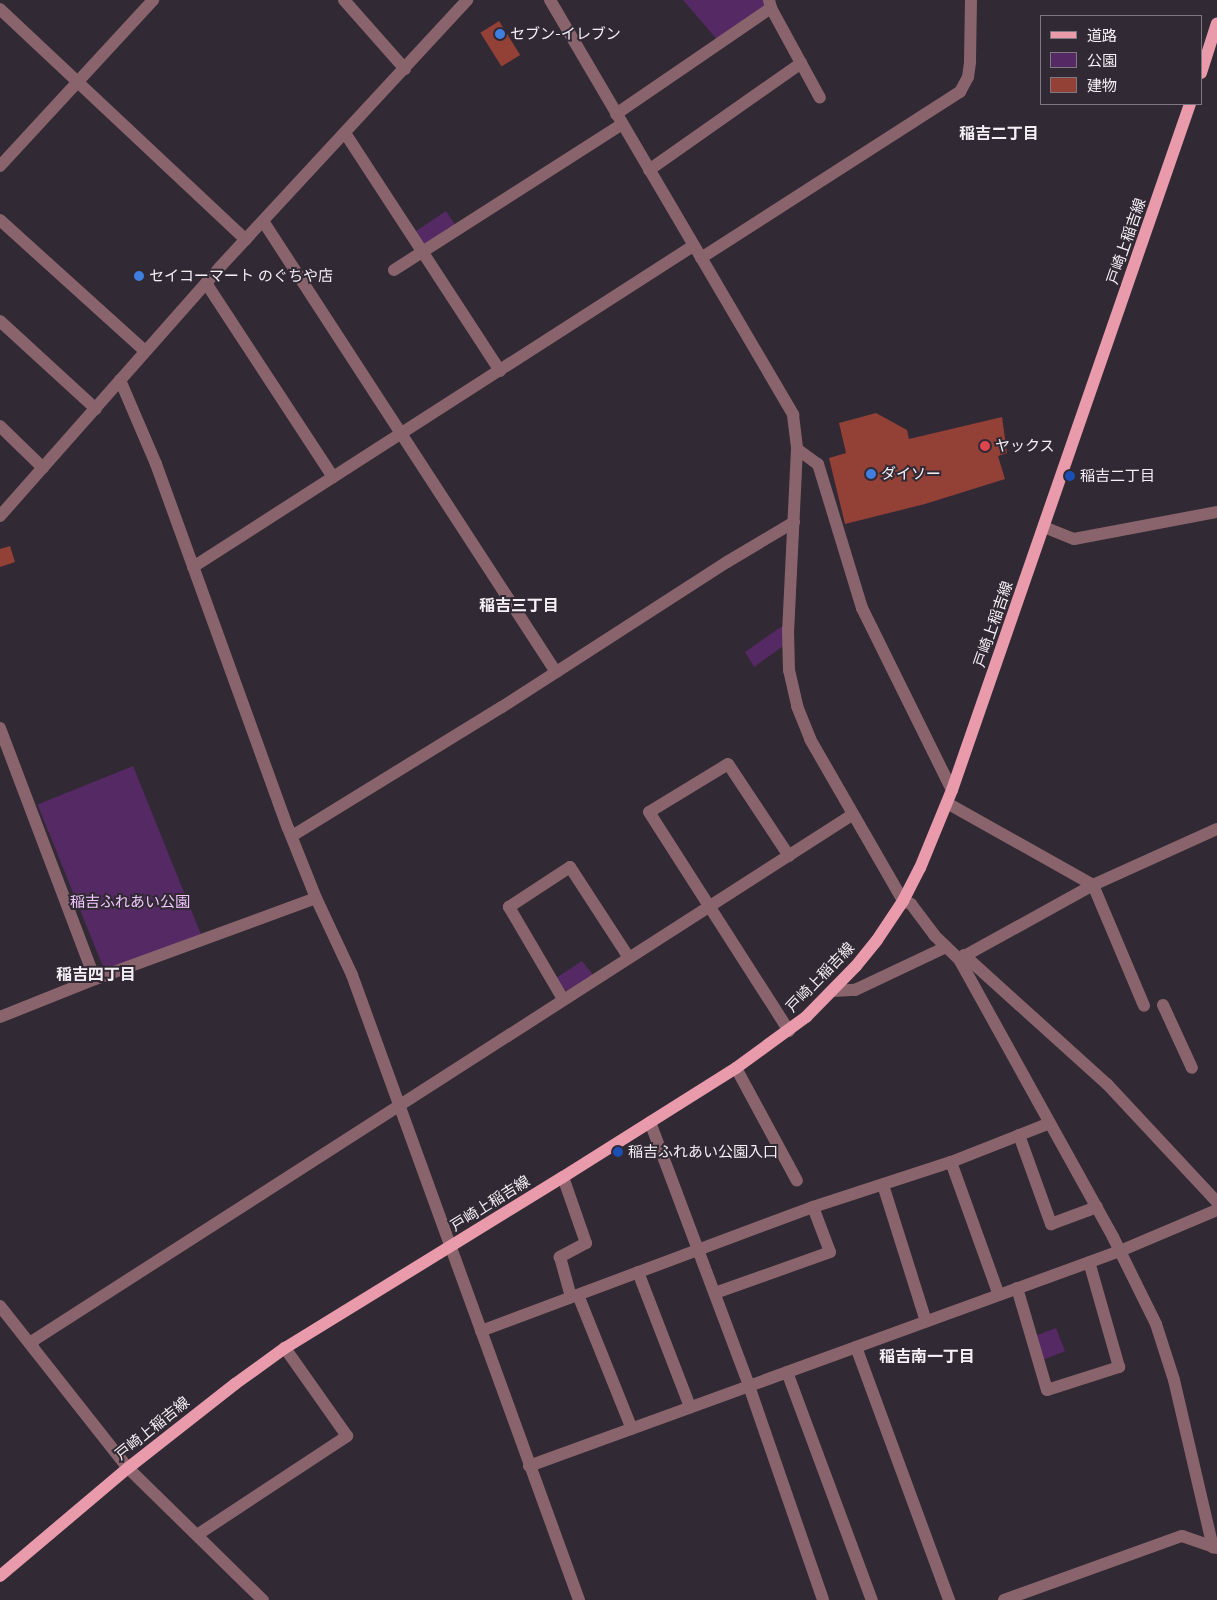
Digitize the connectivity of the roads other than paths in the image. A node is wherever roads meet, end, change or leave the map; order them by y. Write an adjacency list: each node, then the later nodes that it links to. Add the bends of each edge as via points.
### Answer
1 (154, 0): 12 (street)
2 (344, 0): 10 (street)
3 (467, 0): 10 (street)
4 (550, 0): 15 (street)
5 (971, 0): 24 (street, via 969,69 960,92)
6 (770, 4): 9 (street); 15 (street)
7 (0, 10): 12 (street)
8 (1217, 23): 11 (main road)
9 (802, 63): 13 (street); 18 (street)
10 (405, 69): 16 (street)
11 (1202, 70)
12 (76, 84): 17 (street); 21 (street)
13 (820, 98)
14 (1190, 105): 40 (main road, 戸崎上稲吉線)
15 (619, 119): 18 (street); 23 (street)
16 (345, 132): 20 (street); 23 (street)
17 (0, 166)
18 (649, 170): 22 (street)
19 (0, 220): 28 (street)
20 (263, 221): 21 (street); 33 (street)
21 (246, 240): 26 (street)
22 (694, 246): 24 (street); 29 (street)
23 (422, 252): 25 (street); 29 (street)
24 (701, 258): 34 (street, via 793,415)
25 (394, 270)
26 (206, 283): 28 (street); 36 (street)
27 (0, 321): 31 (street)
28 (144, 351): 30 (street)
29 (500, 371): 33 (street)
30 (120, 380): 31 (street); 41 (street, via 156,464)
31 (96, 409): 35 (street)
32 (0, 426): 35 (street)
33 (400, 435): 36 (street); 42 (street)
34 (796, 449): 39 (street); 44 (street, via 818,464 862,608)
35 (43, 468): 37 (street)
36 (334, 478): 41 (street)
37 (2, 511)
38 (1217, 512): 40 (street, via 1074,539)
39 (794, 522): 42 (street); 46 (street, via 788,630 790,670 797,706 810,739)
40 (1044, 527): 44 (main road, 戸崎上稲吉線)
41 (193, 568): 48 (street)
42 (556, 672): 48 (street)
43 (0, 728): 57 (street)
44 (952, 790): 45 (main road, 戸崎上稲吉線)
45 (947, 803): 50 (street); 52 (main road, 戸崎上稲吉線)
46 (852, 815): 49 (street); 52 (street)
47 (1217, 829): 50 (street)
48 (292, 836): 51 (street)
49 (789, 856): 53 (street); 53 (street, via 728,764 650,812)
50 (1093, 885): 55 (street); 61 (street)
51 (316, 898): 57 (street); 66 (street, via 352,975)
52 (903, 900): 54 (street, via 911,904); 58 (main road, 戸崎上稲吉線, via 877,940)
53 (709, 907): 56 (street); 63 (street)
54 (946, 947): 55 (street); 58 (street, via 854,990)
55 (961, 957): 68 (street); 74 (street, via 1107,1084)
56 (629, 958): 59 (street); 59 (street, via 570,867 509,907)
57 (95, 979): 62 (street)
58 (833, 991): 63 (main road, 戸崎上稲吉線)
59 (563, 999): 66 (street)
60 (1163, 1005): 65 (street)
61 (1144, 1006)
62 (0, 1016)
63 (789, 1031): 64 (main road, 戸崎上稲吉線)
64 (736, 1068): 67 (main road, 戸崎上稲吉線); 72 (street)
65 (1192, 1068)
66 (400, 1107): 78 (street); 92 (street, via 31,1342)
67 (650, 1122): 71 (main road, 戸崎上稲吉線); 79 (street)
68 (1050, 1123): 69 (street); 76 (street)
69 (1019, 1135): 70 (street); 76 (street, via 1050,1224)
70 (951, 1162): 73 (street); 85 (street)
71 (563, 1177): 78 (main road, 戸崎上稲吉線); 86 (street, via 586,1243 560,1257)
72 (797, 1181)
73 (883, 1185): 75 (street); 88 (street)
74 (1217, 1202)
75 (813, 1207): 79 (street); 84 (street, via 830,1252)
76 (1097, 1207): 80 (street)
77 (1217, 1210): 80 (street)
78 (450, 1247): 89 (street); 91 (main road, 戸崎上稲吉線)
79 (698, 1250): 82 (street); 84 (street)
80 (1120, 1251): 81 (street); 100 (street, via 1156,1324 1174,1380)
81 (1089, 1262): 83 (street); 83 (street, via 1120,1368 1047,1390)
82 (638, 1272): 86 (street); 95 (street)
83 (1017, 1288): 85 (street)
84 (714, 1294): 94 (street)
85 (999, 1294): 88 (street)
86 (574, 1296): 89 (street); 96 (street)
87 (0, 1306): 92 (street)
88 (926, 1321): 90 (street)
89 (481, 1331): 97 (street)
90 (856, 1347): 93 (street); 106 (street)
91 (285, 1348): 98 (main road, 戸崎上稲吉線); 99 (street, via 347,1436)
92 (34, 1349): 98 (street)
93 (786, 1372): 94 (street); 105 (street)
94 (749, 1386): 95 (street); 104 (street)
95 (690, 1407): 96 (street)
96 (632, 1429): 97 (street)
97 (529, 1466): 103 (street)
98 (128, 1468): 99 (street); 101 (main road, 戸崎上稲吉線)
99 (197, 1535): 102 (street)
100 (1215, 1548): 107 (street, via 1182,1536)
101 (0, 1576)
102 (263, 1600)
103 (579, 1600)
104 (824, 1600)
105 (872, 1600)
106 (949, 1600)
107 (1004, 1600)

